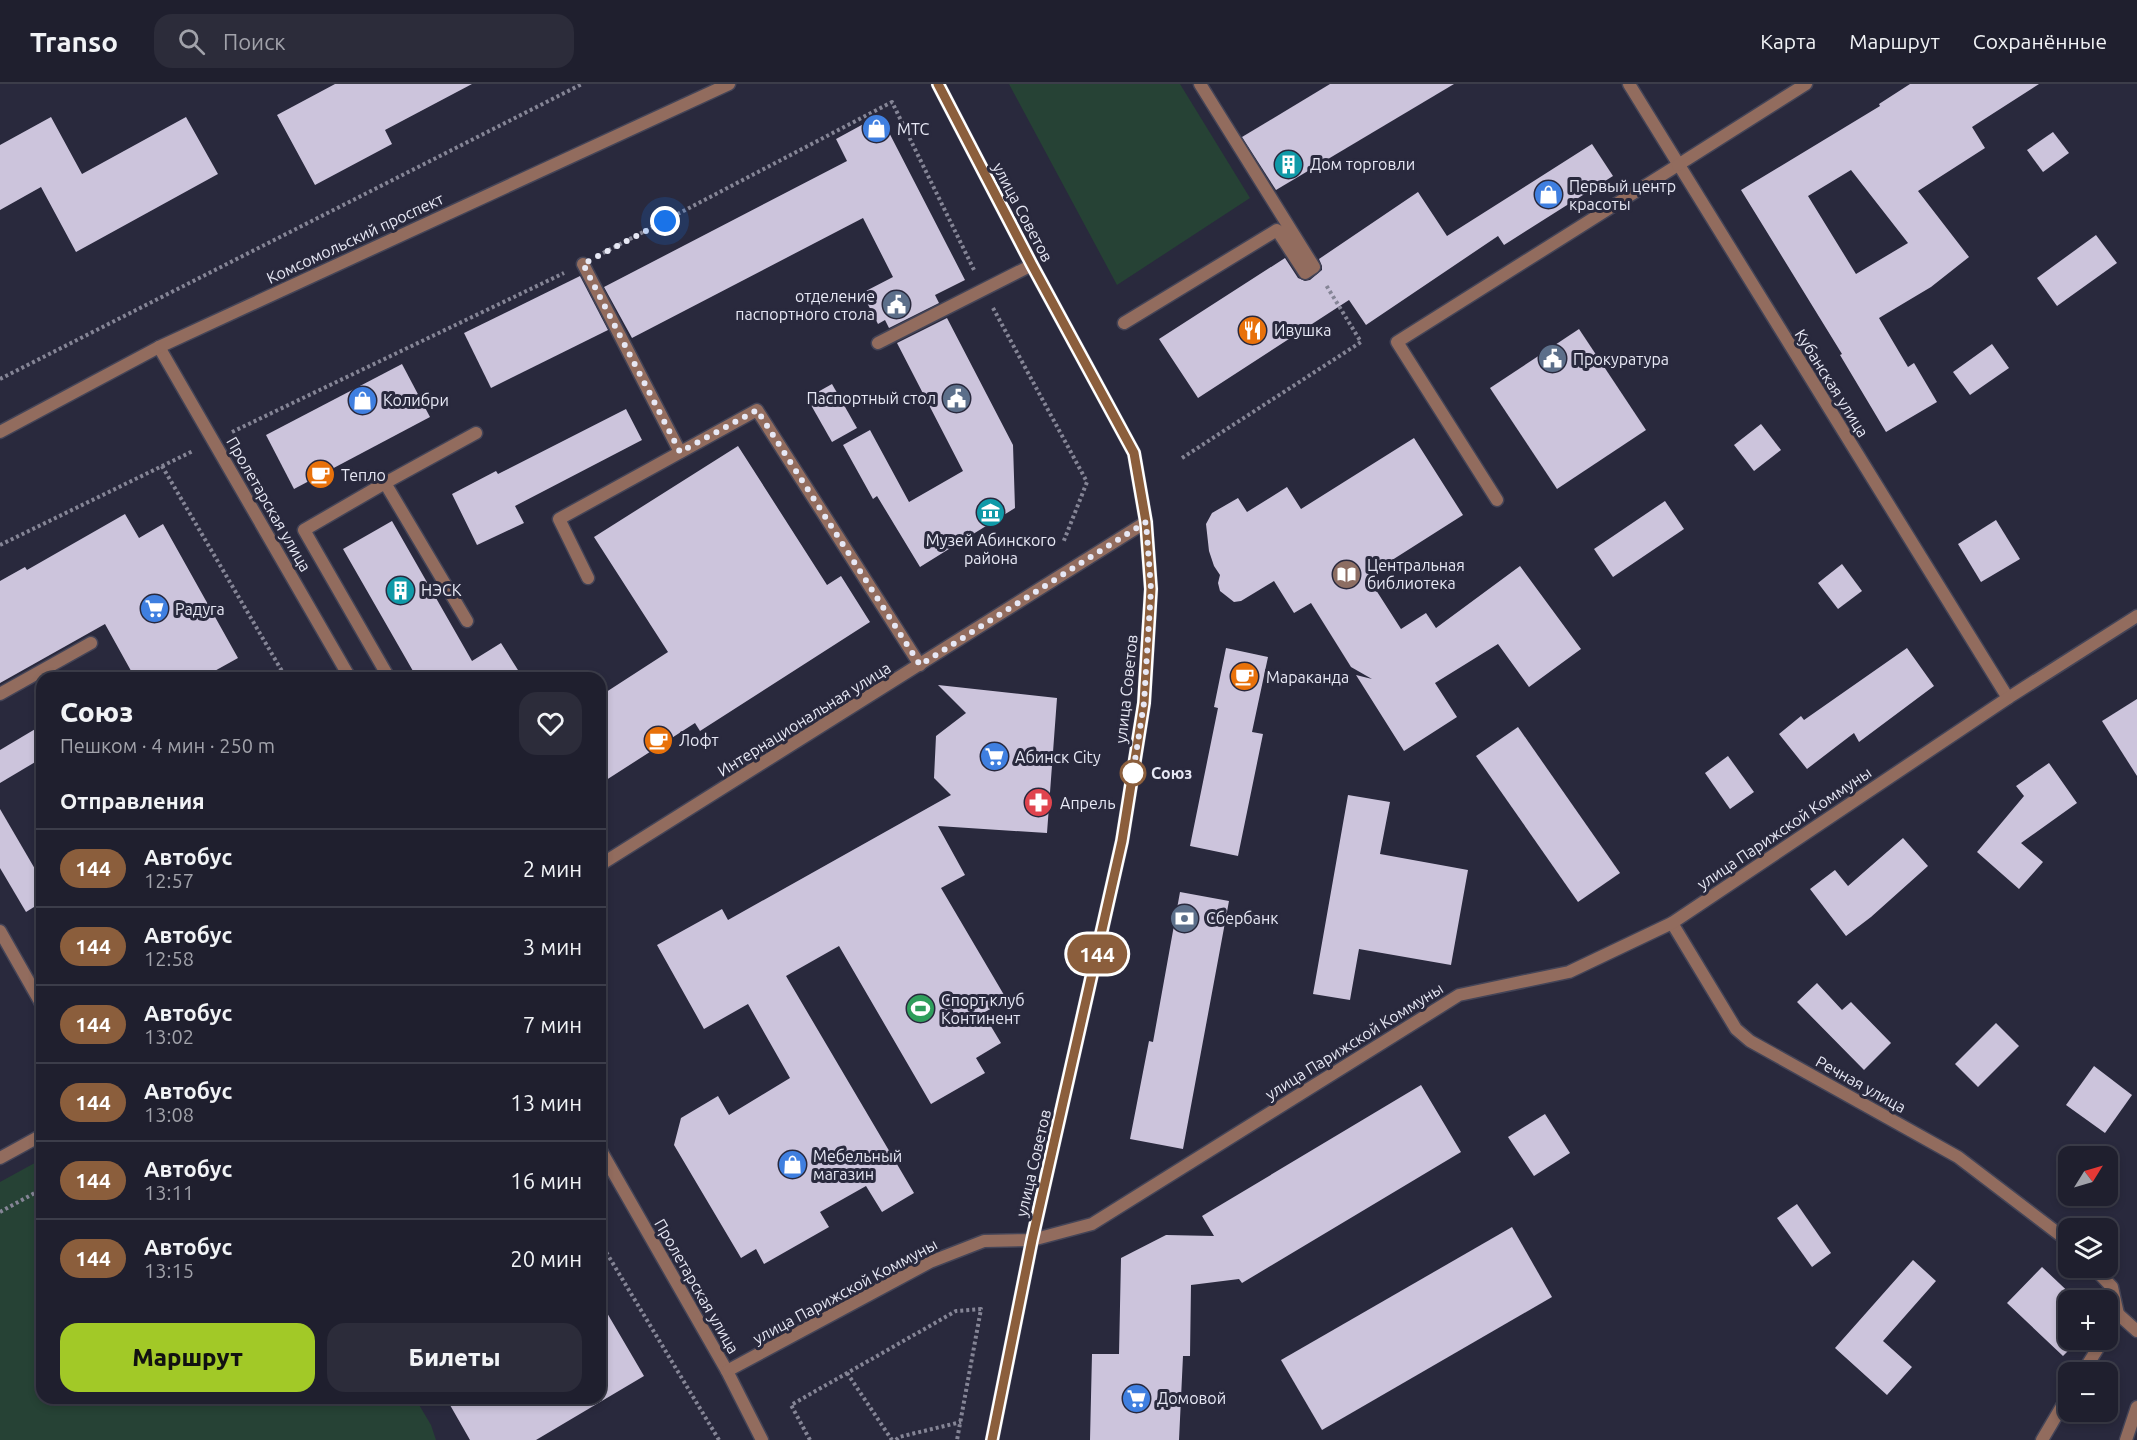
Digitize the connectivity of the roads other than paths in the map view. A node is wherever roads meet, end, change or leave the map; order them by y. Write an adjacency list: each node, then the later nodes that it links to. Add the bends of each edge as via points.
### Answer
1 (729, 84): 11 (street, Комсомольский проспект)
2 (938, 84): 8 (main road, улица Советов)
3 (1200, 84): 9 (street, via 1314,267 1305,273 1277,230)
4 (1629, 84): 6 (street, Кубанская улица)
5 (1806, 84): 6 (street)
6 (1678, 165): 16 (street, via 1397,342); 28 (street, Кубанская улица)
7 (583, 264): 14 (street)
8 (1032, 265): 10 (street); 17 (main road, улица Советов, via 1134,453)
9 (1124, 323)
10 (878, 342)
11 (159, 347): 12 (street, Комсомольский проспект); 24 (street, Пролетарская улица)
12 (0, 432)
13 (476, 433): 15 (street)
14 (680, 452): 18 (street, via 560,519); 22 (street, via 757,410)
15 (385, 483): 20 (street); 25 (street, via 304,530)
16 (1497, 500)
17 (1146, 522): 22 (street, Интернациональная улица); 37 (main road, улица Советов, via 1151,589 1144,703 1122,841)
18 (588, 578)
19 (2137, 616): 28 (street, улица Парижской Коммуны)
20 (468, 621)
21 (91, 643): 23 (street)
22 (920, 665): 29 (street, Интернациональная улица)
23 (39, 672)
24 (347, 672)
25 (386, 672)
26 (36, 674): 27 (street)
27 (0, 694)
28 (2008, 698): 30 (street, улица Парижской Коммуны)
29 (606, 861)
30 (1672, 923): 36 (street, Речная улица, via 1736,1029 1750,1041 1958,1157); 37 (street, улица Парижской Коммуны, via 1569,972 1459,995 1092,1224)
31 (0, 931): 32 (street)
32 (36, 994)
33 (36, 1138): 34 (street)
34 (0, 1158)
35 (606, 1159): 42 (street, Пролетарская улица)
36 (2058, 1233)
37 (1032, 1240): 42 (street, улица Парижской Коммуны, via 984,1240 930,1262); 46 (main road, улица Советов)
38 (2103, 1278): 39 (street)
39 (2113, 1290)
40 (2118, 1314): 41 (street)
41 (2137, 1331)
42 (727, 1371): 45 (street, Пролетарская улица)
43 (2137, 1407): 48 (street)
44 (2058, 1413): 47 (street)
45 (762, 1440)
46 (992, 1440)
47 (2042, 1440)
48 (2126, 1440)

